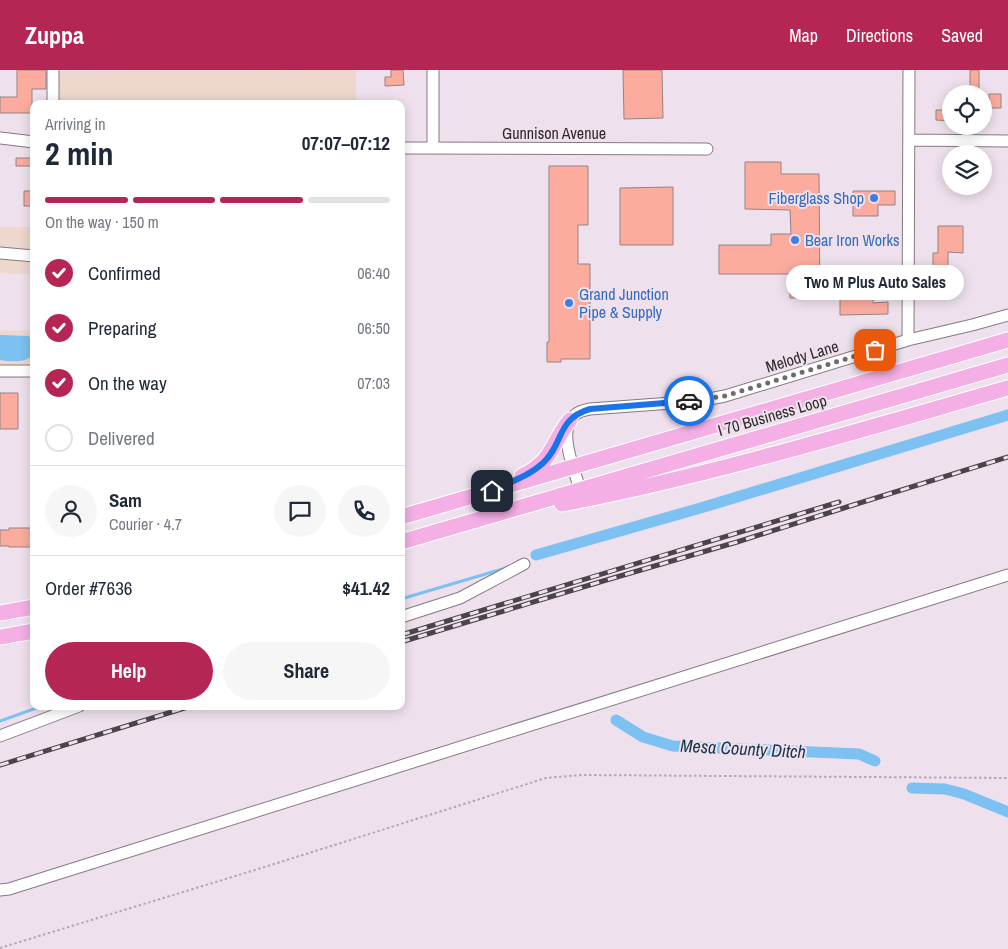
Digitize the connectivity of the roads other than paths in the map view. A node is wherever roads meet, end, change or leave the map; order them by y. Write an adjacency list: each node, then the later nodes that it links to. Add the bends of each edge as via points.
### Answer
1 (53, 70): 4 (street)
2 (433, 70): 10 (street)
3 (909, 70): 6 (street)
4 (53, 100)
5 (0, 138): 8 (street)
6 (909, 140): 7 (street); 15 (street)
7 (1008, 141)
8 (30, 142)
9 (405, 148): 10 (street, Gunnison Avenue)
10 (433, 148): 11 (street, Gunnison Avenue)
11 (707, 149)
12 (0, 253): 13 (street)
13 (30, 256)
14 (1008, 315): 15 (street, Melody Lane)
15 (908, 340): 21 (street, Melody Lane, via 725,396 590,409)
16 (1008, 340): 22 (main road, I 70 Business Loop)
17 (1008, 364): 23 (main road, I 70 Business Loop)
18 (0, 371): 19 (street)
19 (30, 371)
20 (1008, 388): 26 (main road, via 745,463)
21 (570, 420): 22 (street, via 567,438); 24 (main road, via 545,462)
22 (574, 467): 23 (street); 24 (main road, I 70 Business Loop)
23 (580, 490): 26 (main road, I 70 Business Loop)
24 (492, 491): 25 (main road, I 70 Business Loop)
25 (405, 516)
26 (479, 520): 27 (main road, I 70 Business Loop)
27 (405, 541)
28 (524, 564): 32 (street, via 460,598)
29 (1008, 575): 37 (street)
30 (30, 608): 31 (main road)
31 (0, 613)
32 (405, 616)
33 (30, 632): 34 (main road)
34 (0, 637)
35 (68, 710): 36 (street)
36 (0, 736)
37 (0, 890)

